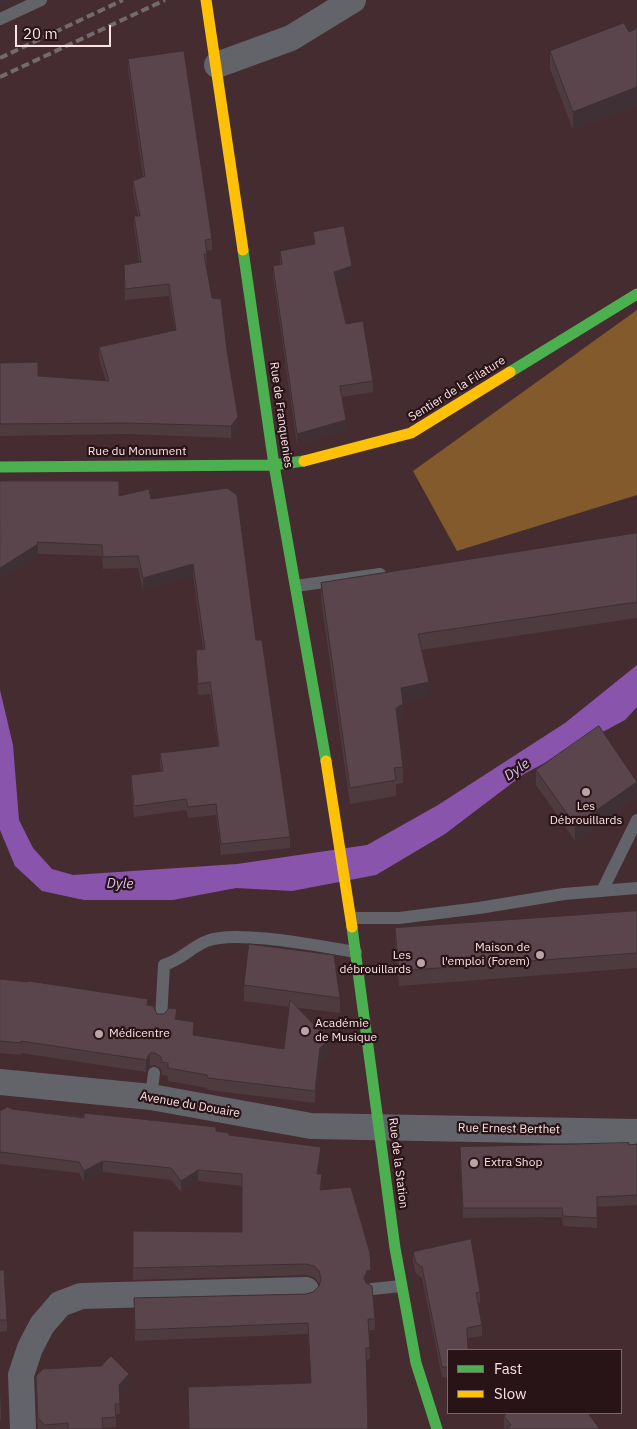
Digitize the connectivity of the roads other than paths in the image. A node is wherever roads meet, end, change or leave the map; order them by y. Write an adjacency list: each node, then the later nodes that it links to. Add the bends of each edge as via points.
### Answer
1 (41, 0): 4 (lane)
2 (206, 0): 5 (street, Rue de Franquenies)
3 (353, 0): 5 (street, via 291,38)
4 (0, 19)
5 (217, 65): 7 (street, Rue de Franquenies)
6 (637, 294): 7 (street, Sentier de la Filature, via 411,433 308,460)
7 (274, 465): 8 (street, Rue du Monument); 10 (street, Rue de Franquenies)
8 (0, 467)
9 (394, 572): 10 (lane)
10 (296, 586): 14 (street, Rue de Franquenies)
11 (637, 820): 13 (lane)
12 (637, 888): 13 (lane)
13 (602, 891): 15 (lane, via 398,918)
14 (349, 897): 15 (street, Rue de la Station)
15 (352, 918): 16 (street, Rue de la Station)
16 (356, 952): 17 (lane, via 241,936 208,940 179,960 164,965); 19 (street, Rue de la Station)
17 (161, 1019)
18 (0, 1082): 19 (street, Avenue du Douaire, via 152,1085 312,1126)
19 (380, 1127): 20 (street, Rue Ernest Berthet); 21 (street, Rue de la Station)
20 (637, 1132)
21 (401, 1286): 22 (lane); 25 (street, Rue de la Station, via 416,1363)
22 (372, 1288)
23 (306, 1290): 24 (street, via 81,1296 60,1304 42,1325 30,1348 22,1375)
24 (23, 1429)
25 (437, 1429)

